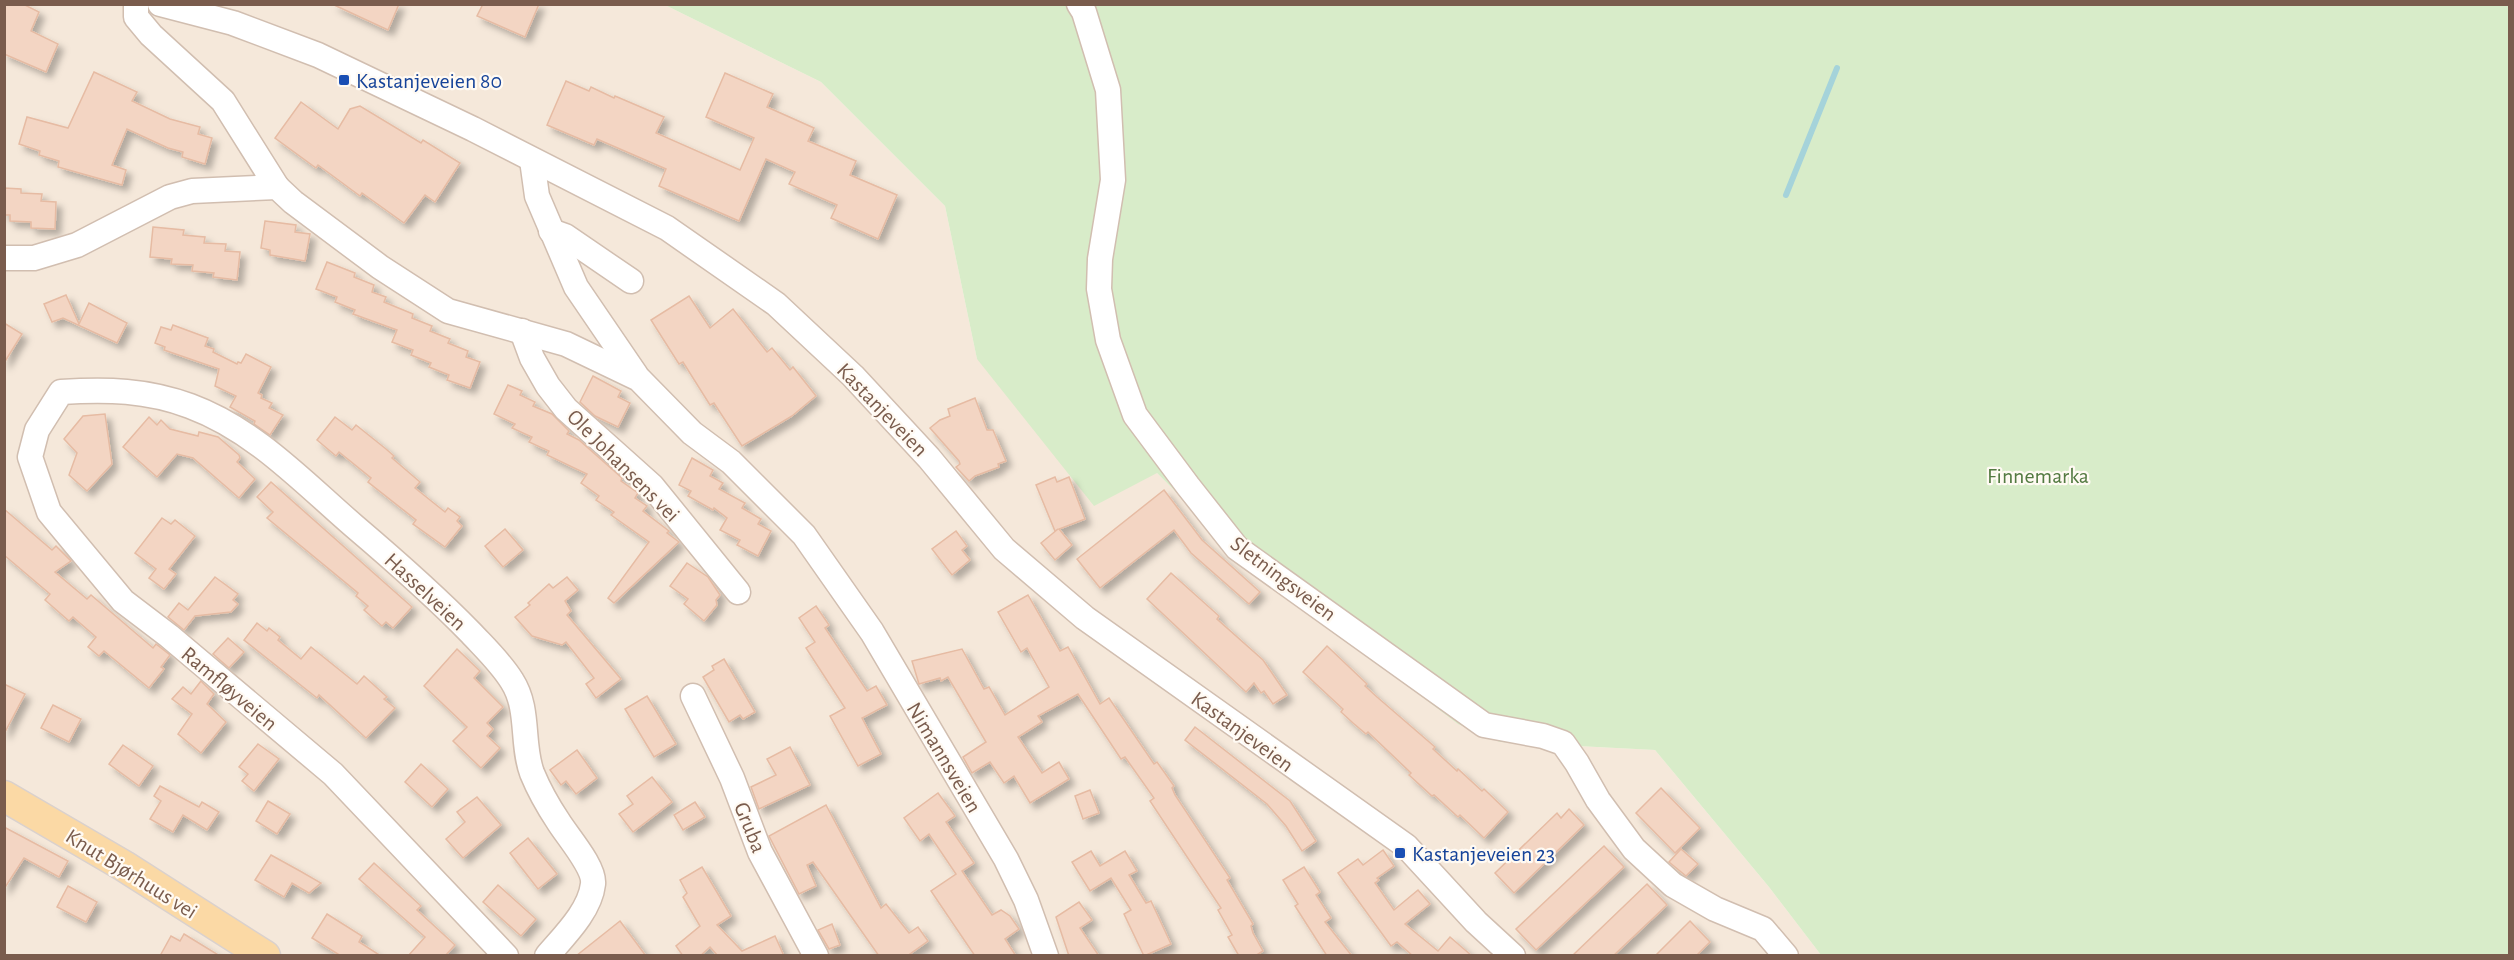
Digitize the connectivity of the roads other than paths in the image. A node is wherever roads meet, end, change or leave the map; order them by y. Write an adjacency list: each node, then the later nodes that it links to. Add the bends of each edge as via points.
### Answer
1 (136, 4): 5 (street, via 136,17 151,35 223,101)
2 (160, 4): 4 (street, Kastanjeveien, via 233,23 318,55)
3 (1079, 4): 21 (street, Sletningsveien, via 1108,90 1113,180 1099,289 1108,340 1135,415 1181,477 1237,548 1484,725 1563,743 1634,849 1673,885 1715,909 1763,928)
4 (532, 160): 6 (street, via 537,196); 20 (street, Kastanjeveien, via 668,228 776,303 871,394 1004,549 1040,581 1085,618 1407,846 1476,922)
5 (277, 187): 7 (street, via 192,191 170,197 77,245 34,258); 9 (street, via 380,267 448,311)
6 (551, 231): 8 (street, via 565,236); 10 (street, via 576,287)
7 (4, 258)
8 (631, 281)
9 (522, 331): 10 (street, via 566,344); 12 (street, Ole Johansens vei, via 532,358 566,409 652,486)
10 (639, 379): 19 (street, Nimannsveien, via 804,535 872,632 1006,859)
11 (61, 393): 16 (street, Ramfløyveien, via 37,430 30,457 49,512 123,601 333,774); 17 (street, Hasselveien, via 124,390 168,399 239,430 278,458 395,560 497,660 513,683 523,708 531,771 593,879 578,918)
12 (738, 592)
13 (693, 696): 18 (street, Gruba, via 732,778 760,852)
14 (4, 796): 15 (main road, Knut Bjørhuus vei, via 124,866)
15 (260, 954)
16 (506, 956)
17 (547, 956)
18 (816, 956)
19 (1046, 956)
20 (1513, 956)
21 (1786, 956)

